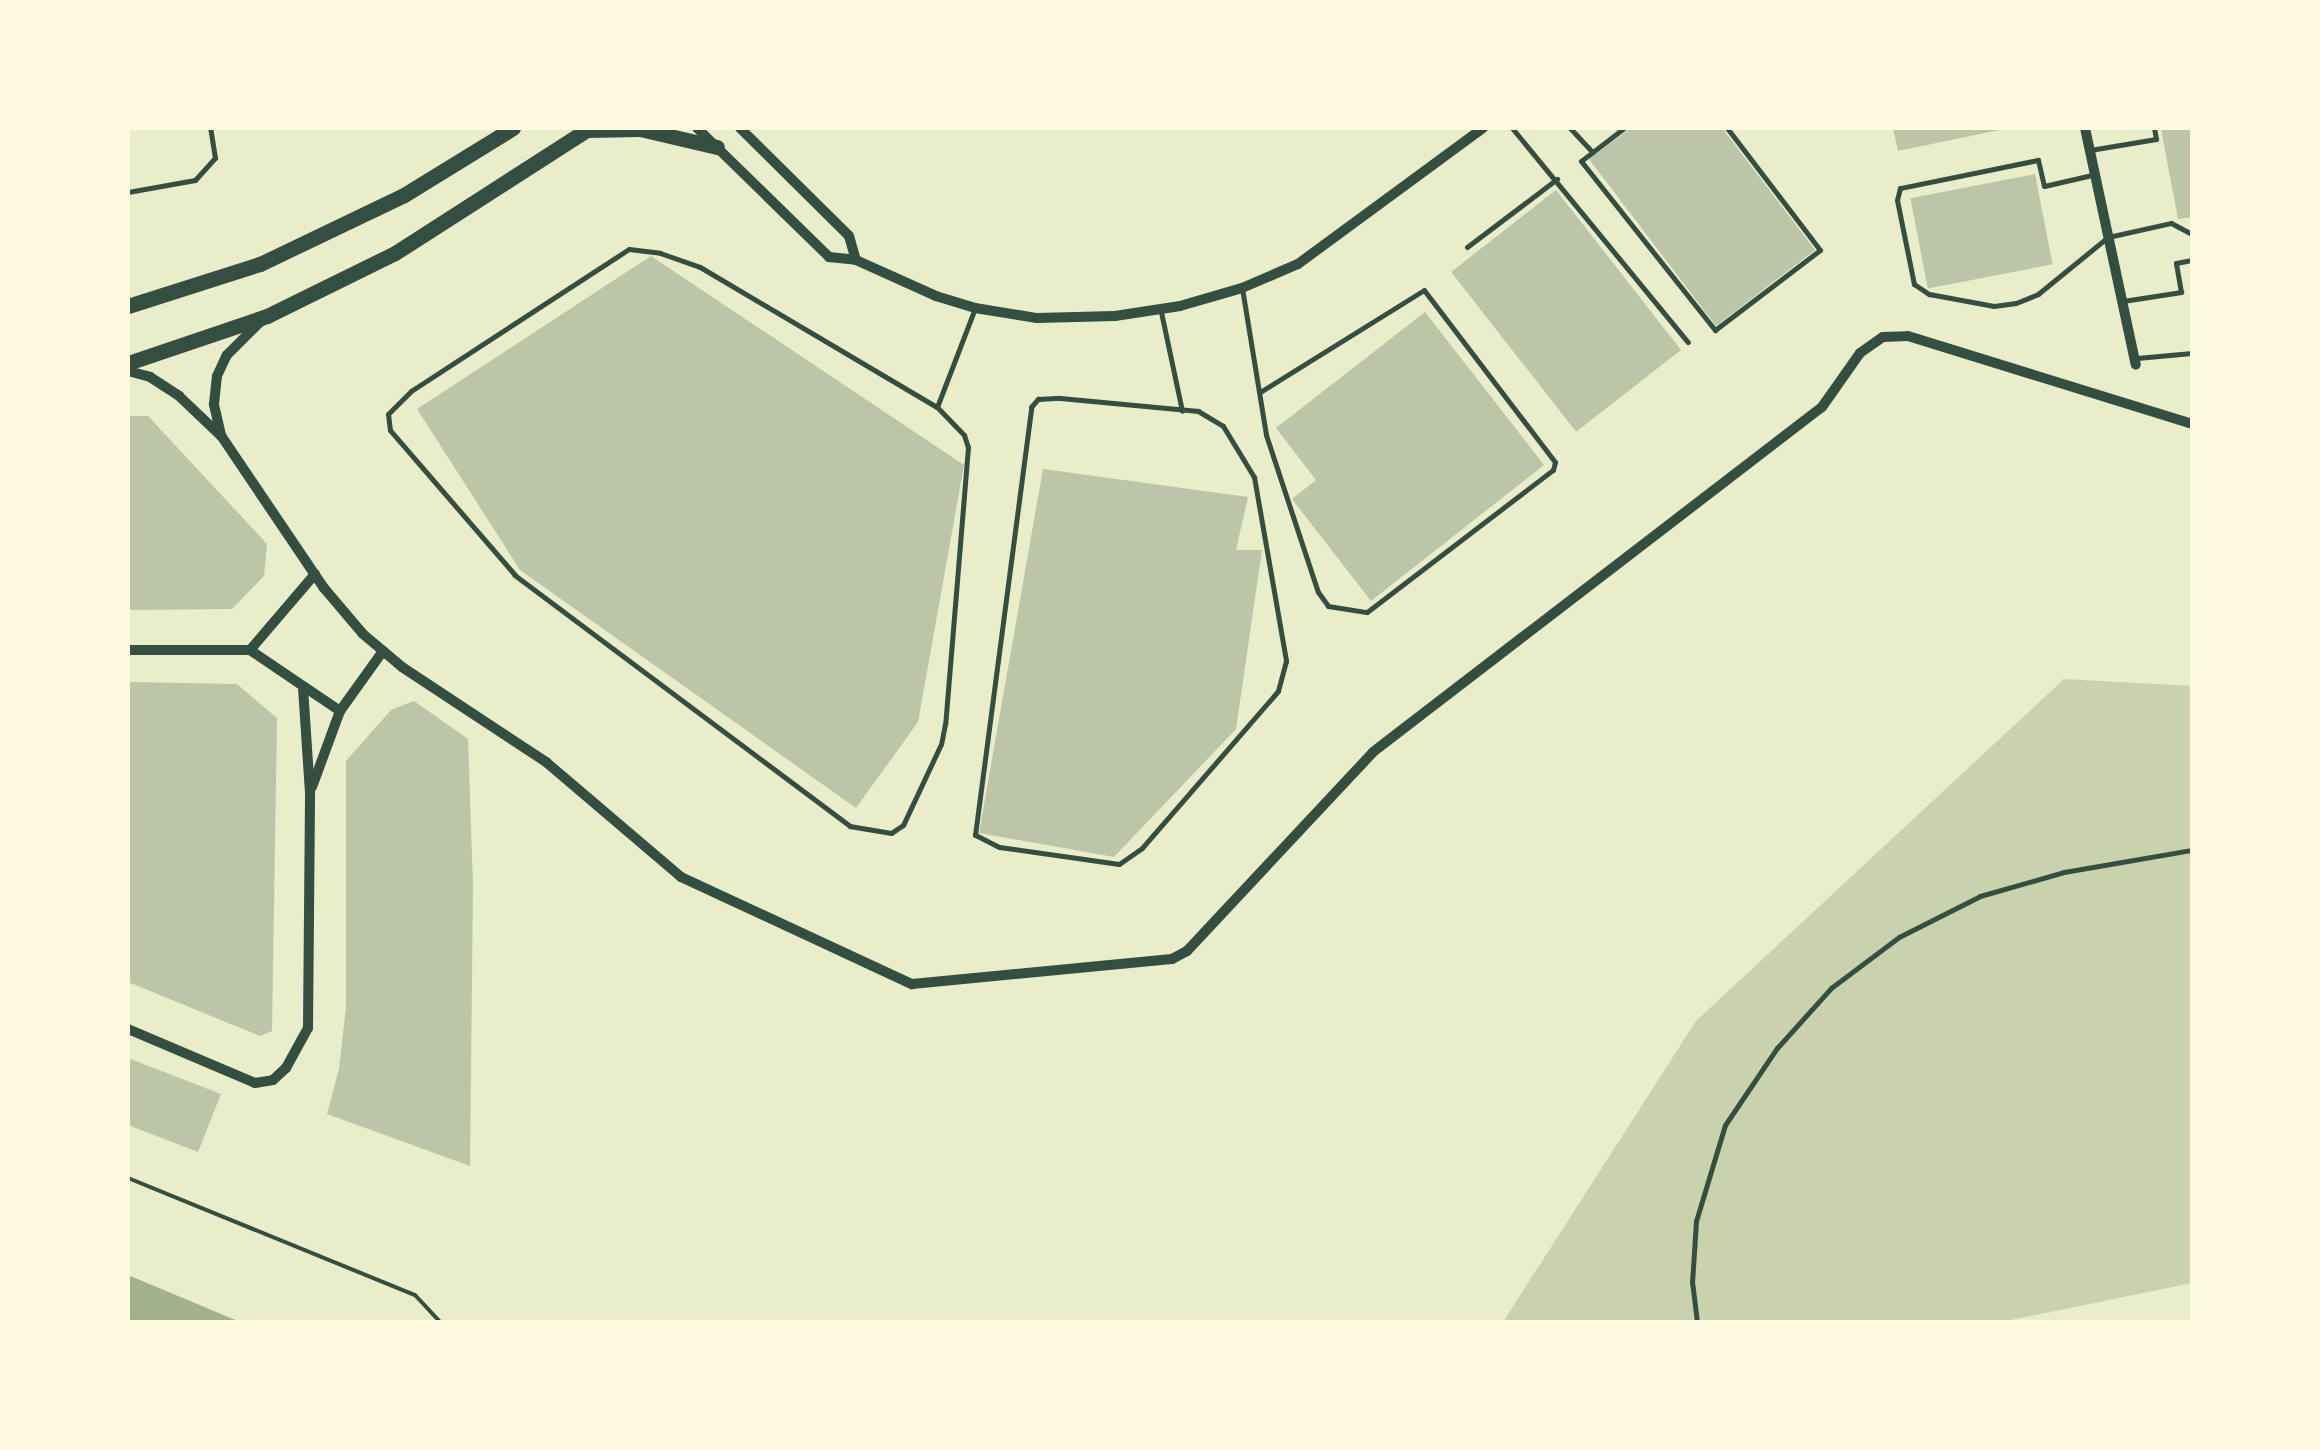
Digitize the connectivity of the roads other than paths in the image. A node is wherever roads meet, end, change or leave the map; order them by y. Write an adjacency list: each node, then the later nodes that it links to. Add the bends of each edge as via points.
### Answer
1 (210, 128): 18 (lane, via 215,158 195,180)
2 (513, 128): 26 (main road, via 404,195 260,264)
3 (698, 128): 13 (street)
4 (740, 128): 22 (street, via 849,236)
5 (1483, 128): 24 (street, via 1298,264)
6 (1512, 128): 17 (lane)
7 (1570, 128): 15 (lane)
8 (1624, 128): 15 (lane)
9 (1727, 128): 15 (lane, via 1820,250 1714,330 1581,161)
10 (2085, 128): 14 (street)
11 (2154, 128): 14 (lane, via 2156,139)
12 (588, 129): 13 (main road, via 640,129); 29 (main road, via 394,253)
13 (717, 147): 22 (street, via 829,258)
14 (2090, 150): 16 (street)
15 (1592, 152)
16 (2095, 175): 20 (street); 20 (lane, via 2044,186 2038,160 1900,188 1910,275 1928,294 1994,306 2016,303 2038,294)
17 (1556, 180): 21 (lane); 30 (lane)
18 (128, 192)
19 (2192, 234): 20 (lane, via 2171,223)
20 (2108, 236): 25 (street)
21 (1468, 247)
22 (856, 260): 27 (street)
23 (2192, 260): 25 (lane, via 2176,263 2182,292)
24 (1242, 288): 28 (street); 35 (lane)
25 (2122, 302): 32 (street)
26 (128, 306)
27 (975, 308): 28 (street, via 1036,318); 36 (lane)
28 (1161, 309): 37 (lane)
29 (267, 316): 33 (main road); 39 (street, via 228,355 218,376 214,404)
30 (1688, 342)
31 (2192, 353): 32 (lane)
32 (2135, 362)
33 (128, 364)
34 (128, 371): 39 (street, via 178,396)
35 (1262, 392): 35 (lane, via 1424,290 1555,462 1553,470 1367,612 1338,610 1318,592 1266,435)
36 (937, 407): 36 (lane, via 700,267 628,249 411,390 388,414 390,430 515,575 850,826 891,833 903,825 945,724 968,447)
37 (1182, 411): 37 (lane, via 1060,398 1032,403 974,835 985,842 1118,864 1142,848 1278,690 1286,661 1254,476 1223,426 1208,414)
38 (2192, 424): 43 (street, via 1908,336 1883,337 1860,354 1822,407 1373,752 1172,960 912,984 681,877 546,762)
39 (222, 437): 40 (street)
40 (316, 574): 42 (street); 43 (street)
41 (128, 650): 42 (street)
42 (250, 650): 44 (street)
43 (384, 652): 45 (street)
44 (303, 688): 45 (street); 46 (street)
45 (340, 710): 46 (street)
46 (310, 793): 48 (street, via 308,1028 286,1068 273,1080 255,1083)
47 (2192, 850): 49 (lane, via 2064,872 1980,896 1899,938 1831,988 1777,1048 1725,1125 1696,1221)
48 (128, 1029)
49 (1697, 1322)

